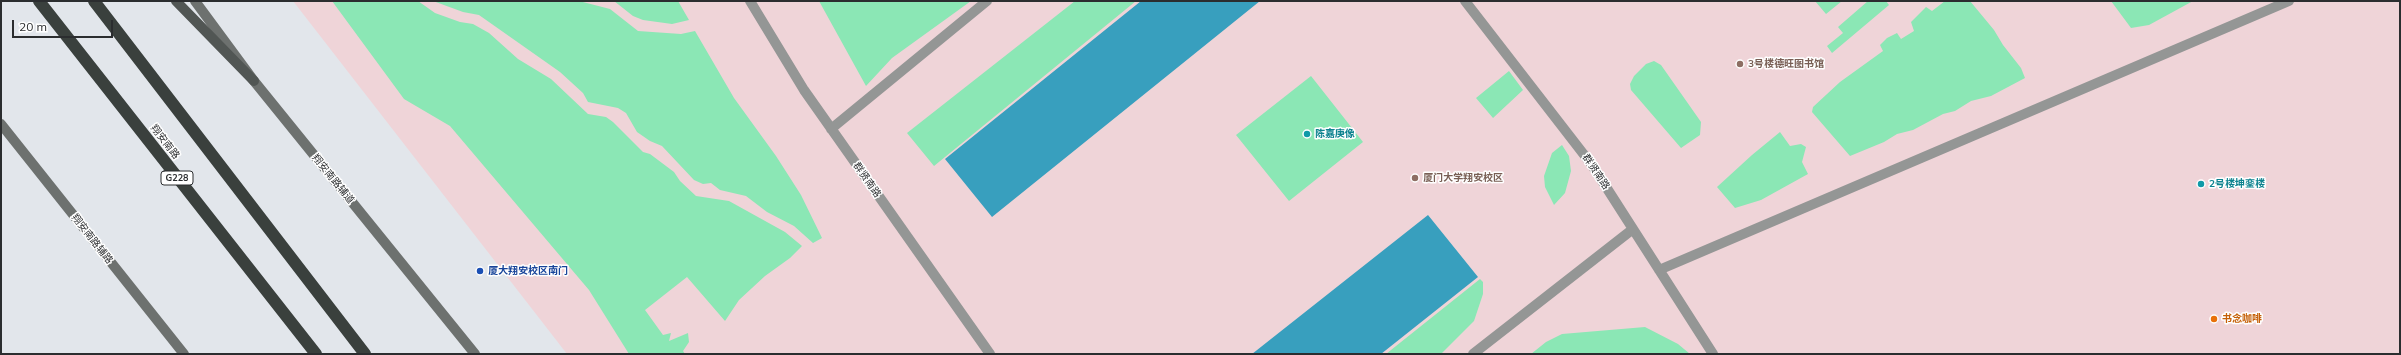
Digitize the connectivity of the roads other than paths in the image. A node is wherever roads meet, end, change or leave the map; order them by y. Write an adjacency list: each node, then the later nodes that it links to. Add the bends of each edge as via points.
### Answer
1 (39, 1): 15 (highway, 翔安南路 / G228)
2 (94, 1): 16 (highway)
3 (176, 1): 9 (main road)
4 (195, 1): 9 (main road, 翔安南路辅道)
5 (750, 1): 11 (street, 群贤南路)
6 (987, 1): 11 (street)
7 (1464, 1): 12 (street, 群贤南路, via 1592,165)
8 (2289, 1): 13 (street)
9 (254, 81): 17 (main road, 翔安南路辅道)
10 (1, 124): 14 (main road, 翔安南路辅路)
11 (831, 130): 18 (street, 群贤南路)
12 (1633, 229): 13 (street, 群贤南路); 19 (street)
13 (1659, 270): 20 (street, 群贤南路)
14 (184, 354)
15 (316, 354)
16 (365, 354)
17 (475, 354)
18 (990, 354)
19 (1473, 354)
20 (1713, 354)

